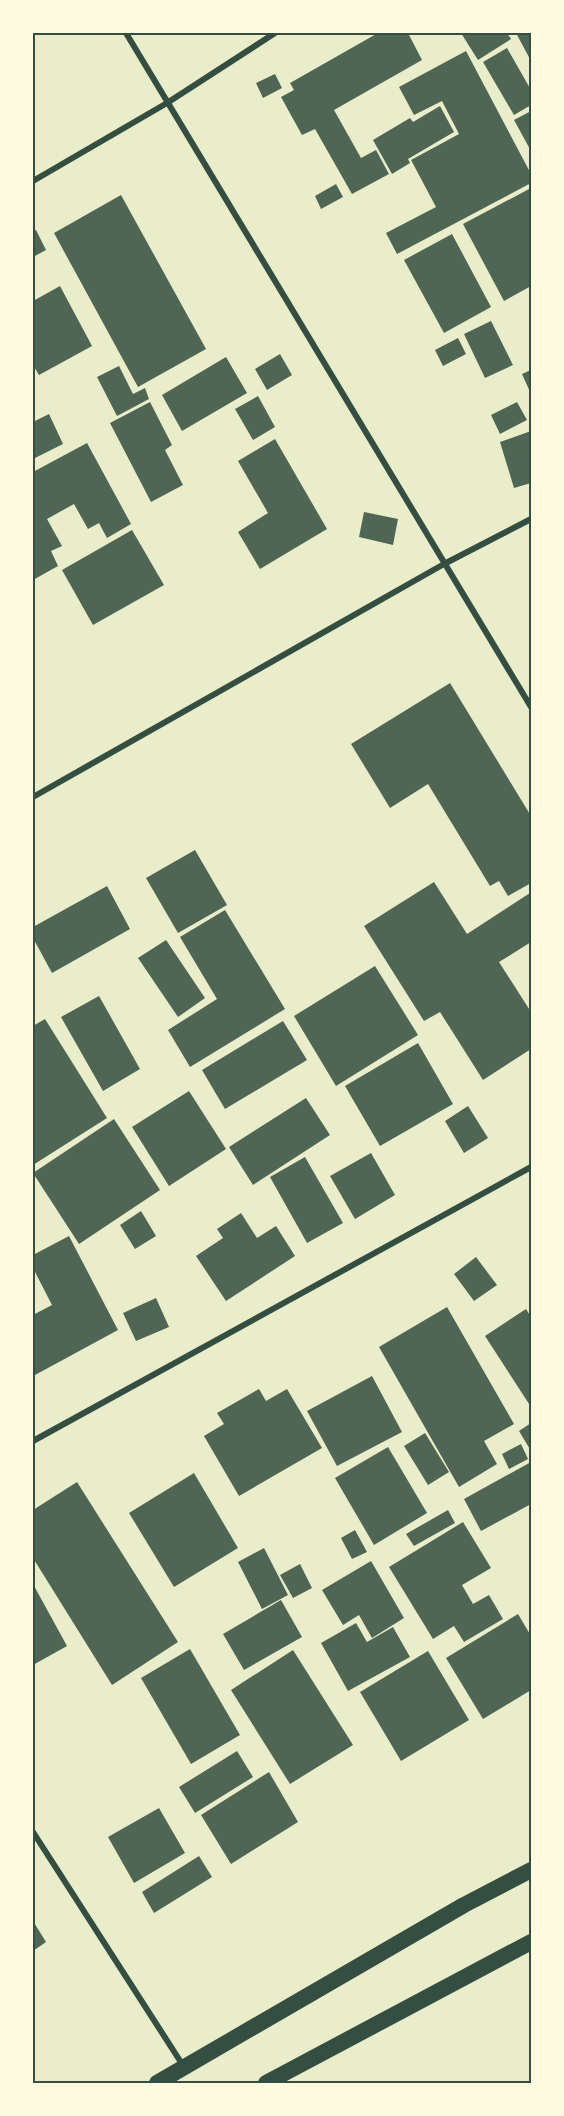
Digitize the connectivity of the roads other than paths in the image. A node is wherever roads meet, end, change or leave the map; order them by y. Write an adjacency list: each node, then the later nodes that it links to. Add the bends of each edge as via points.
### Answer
1 (126, 33): 3 (street)
2 (274, 33): 3 (street)
3 (167, 102): 4 (street); 6 (street)
4 (33, 181)
5 (531, 519): 6 (street)
6 (444, 564): 7 (street); 8 (street)
7 (531, 707)
8 (33, 797)
9 (531, 1167): 10 (street)
10 (33, 1441)
11 (33, 1832): 14 (street)
12 (531, 1870): 14 (highway)
13 (531, 1942): 16 (highway)
14 (184, 2067): 15 (highway)
15 (157, 2083)
16 (266, 2083)

